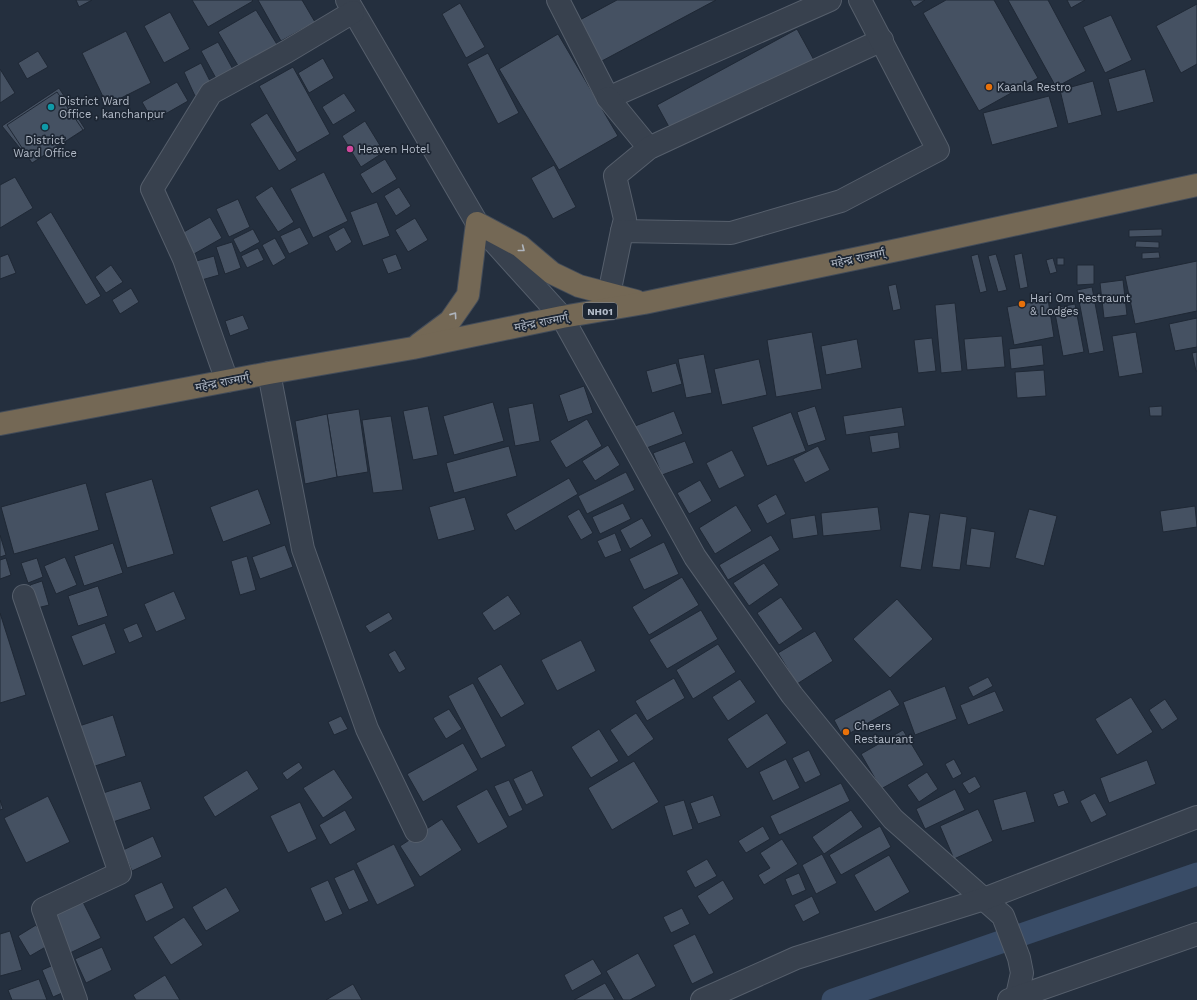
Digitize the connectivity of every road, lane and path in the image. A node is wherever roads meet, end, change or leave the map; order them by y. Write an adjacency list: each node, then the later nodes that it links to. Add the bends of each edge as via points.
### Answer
1 (558, 0): 6 (street)
2 (830, 0): 6 (street)
3 (860, 0): 5 (street)
4 (350, 6): 9 (street); 16 (street, via 286,52 211,93 152,189 184,259)
5 (882, 40): 7 (street); 10 (street, via 938,150 841,201 731,233)
6 (608, 98): 7 (street)
7 (649, 148): 10 (street, via 615,176 625,219)
8 (1197, 185): 12 (highway, महेन्द्र राज्मार्ग् / NH01)
9 (477, 222): 11 (highway, one-way to 11, via 520,246 552,274 579,286); 13 (street); 14 (highway, one-way to 9, via 450,321 468,295)
10 (622, 231): 11 (street)
11 (609, 294): 12 (highway)
12 (644, 303): 13 (highway, महेन्द्र राज्मार्ग् / NH01)
13 (562, 317): 14 (highway, महेन्द्र राज्मार्ग् / NH01); 21 (street, via 696,557 792,695 893,819)
14 (413, 348): 15 (highway, महेन्द्र राज्मार्ग् / NH01)
15 (269, 373): 16 (highway, महेन्द्र राज्मार्ग् / NH01); 20 (street, via 303,549 367,729)
16 (227, 382): 17 (highway, महेन्द्र राज्मार्ग् / NH01)
17 (0, 424)
18 (24, 596): 24 (street, via 120,873 42,909)
19 (1197, 817): 21 (street)
20 (416, 831)
21 (984, 899): 23 (street, via 1003,916 1019,958 1022,973); 25 (street, via 796,958)
22 (1197, 934): 23 (street)
23 (1014, 999)
24 (76, 1000)
25 (702, 1000)

